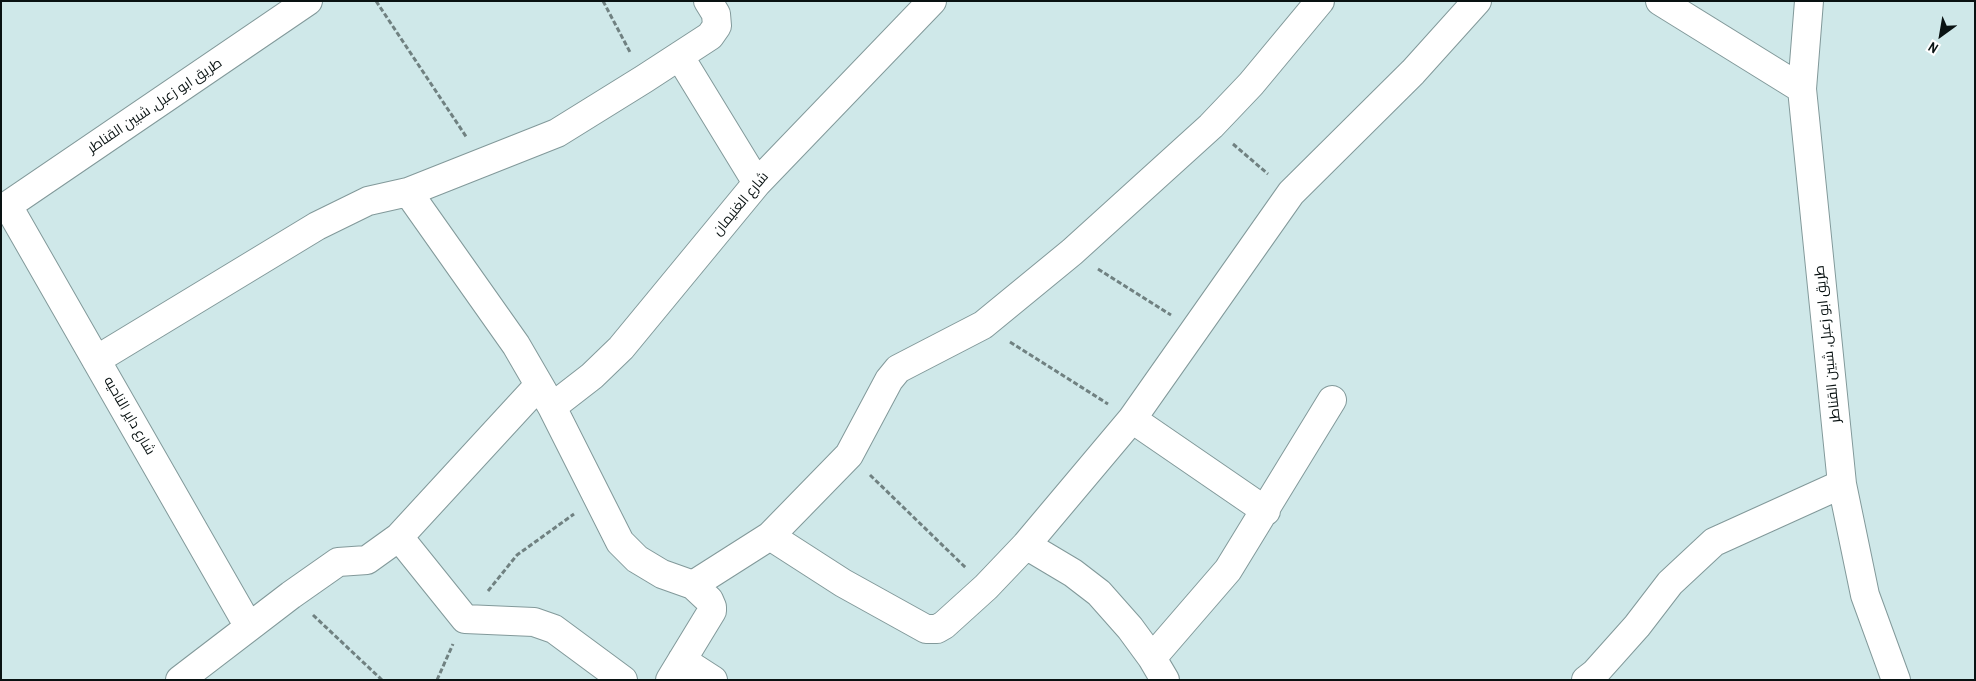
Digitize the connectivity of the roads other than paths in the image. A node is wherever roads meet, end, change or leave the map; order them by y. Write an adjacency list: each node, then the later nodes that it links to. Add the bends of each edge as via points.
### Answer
1 (308, 1): 12 (street, طريق ابو زعبل, شبين القناطر)
2 (708, 1): 8 (street, via 716,14 717,26 710,36)
3 (932, 1): 10 (street, شارع الغنيمان)
4 (1320, 1): 19 (street, via 1251,84 1211,126 1072,252 983,325 898,369 849,455)
5 (1477, 1): 16 (street, via 1413,72 1291,193)
6 (1660, 1): 9 (street)
7 (1809, 1): 9 (street, طريق ابو زعبل, شبين القناطر)
8 (680, 56): 10 (street); 11 (street, via 557,132)
9 (1802, 89): 17 (street, طريق ابو زعبل, شبين القناطر)
10 (757, 183): 14 (street, شارع الغنيمان, via 621,348 592,376)
11 (408, 192): 13 (street, via 368,200 316,226); 14 (street, via 516,345)
12 (5, 208): 13 (street, شارع داير الناحيه)
13 (96, 360): 23 (street, شارع داير الناحيه)
14 (545, 396): 20 (street, شارع الغنيمان); 22 (street, via 620,542 637,559 662,574)
15 (1332, 400): 18 (street)
16 (1132, 419): 18 (street); 21 (street)
17 (1842, 484): 29 (street, via 1714,542 1670,584 1632,632); 30 (street, طريق ابو زعبل, شبين القناطر, via 1865,595)
18 (1266, 511): 24 (street)
19 (770, 536): 21 (street, via 843,583 926,629 944,626); 22 (street)
20 (399, 537): 23 (street, شارع الغنيمان, via 367,560 338,562); 27 (street, via 465,618 534,622 554,629)
21 (1026, 545): 24 (street, via 1099,593 1130,628)
22 (693, 585): 25 (street, via 709,600 712,611)
23 (249, 627): 26 (street, شارع الغنيمان)
24 (1159, 669)
25 (676, 670): 28 (street)
26 (180, 680)
27 (623, 680)
28 (712, 680)
29 (1586, 680)
30 (1896, 680)

